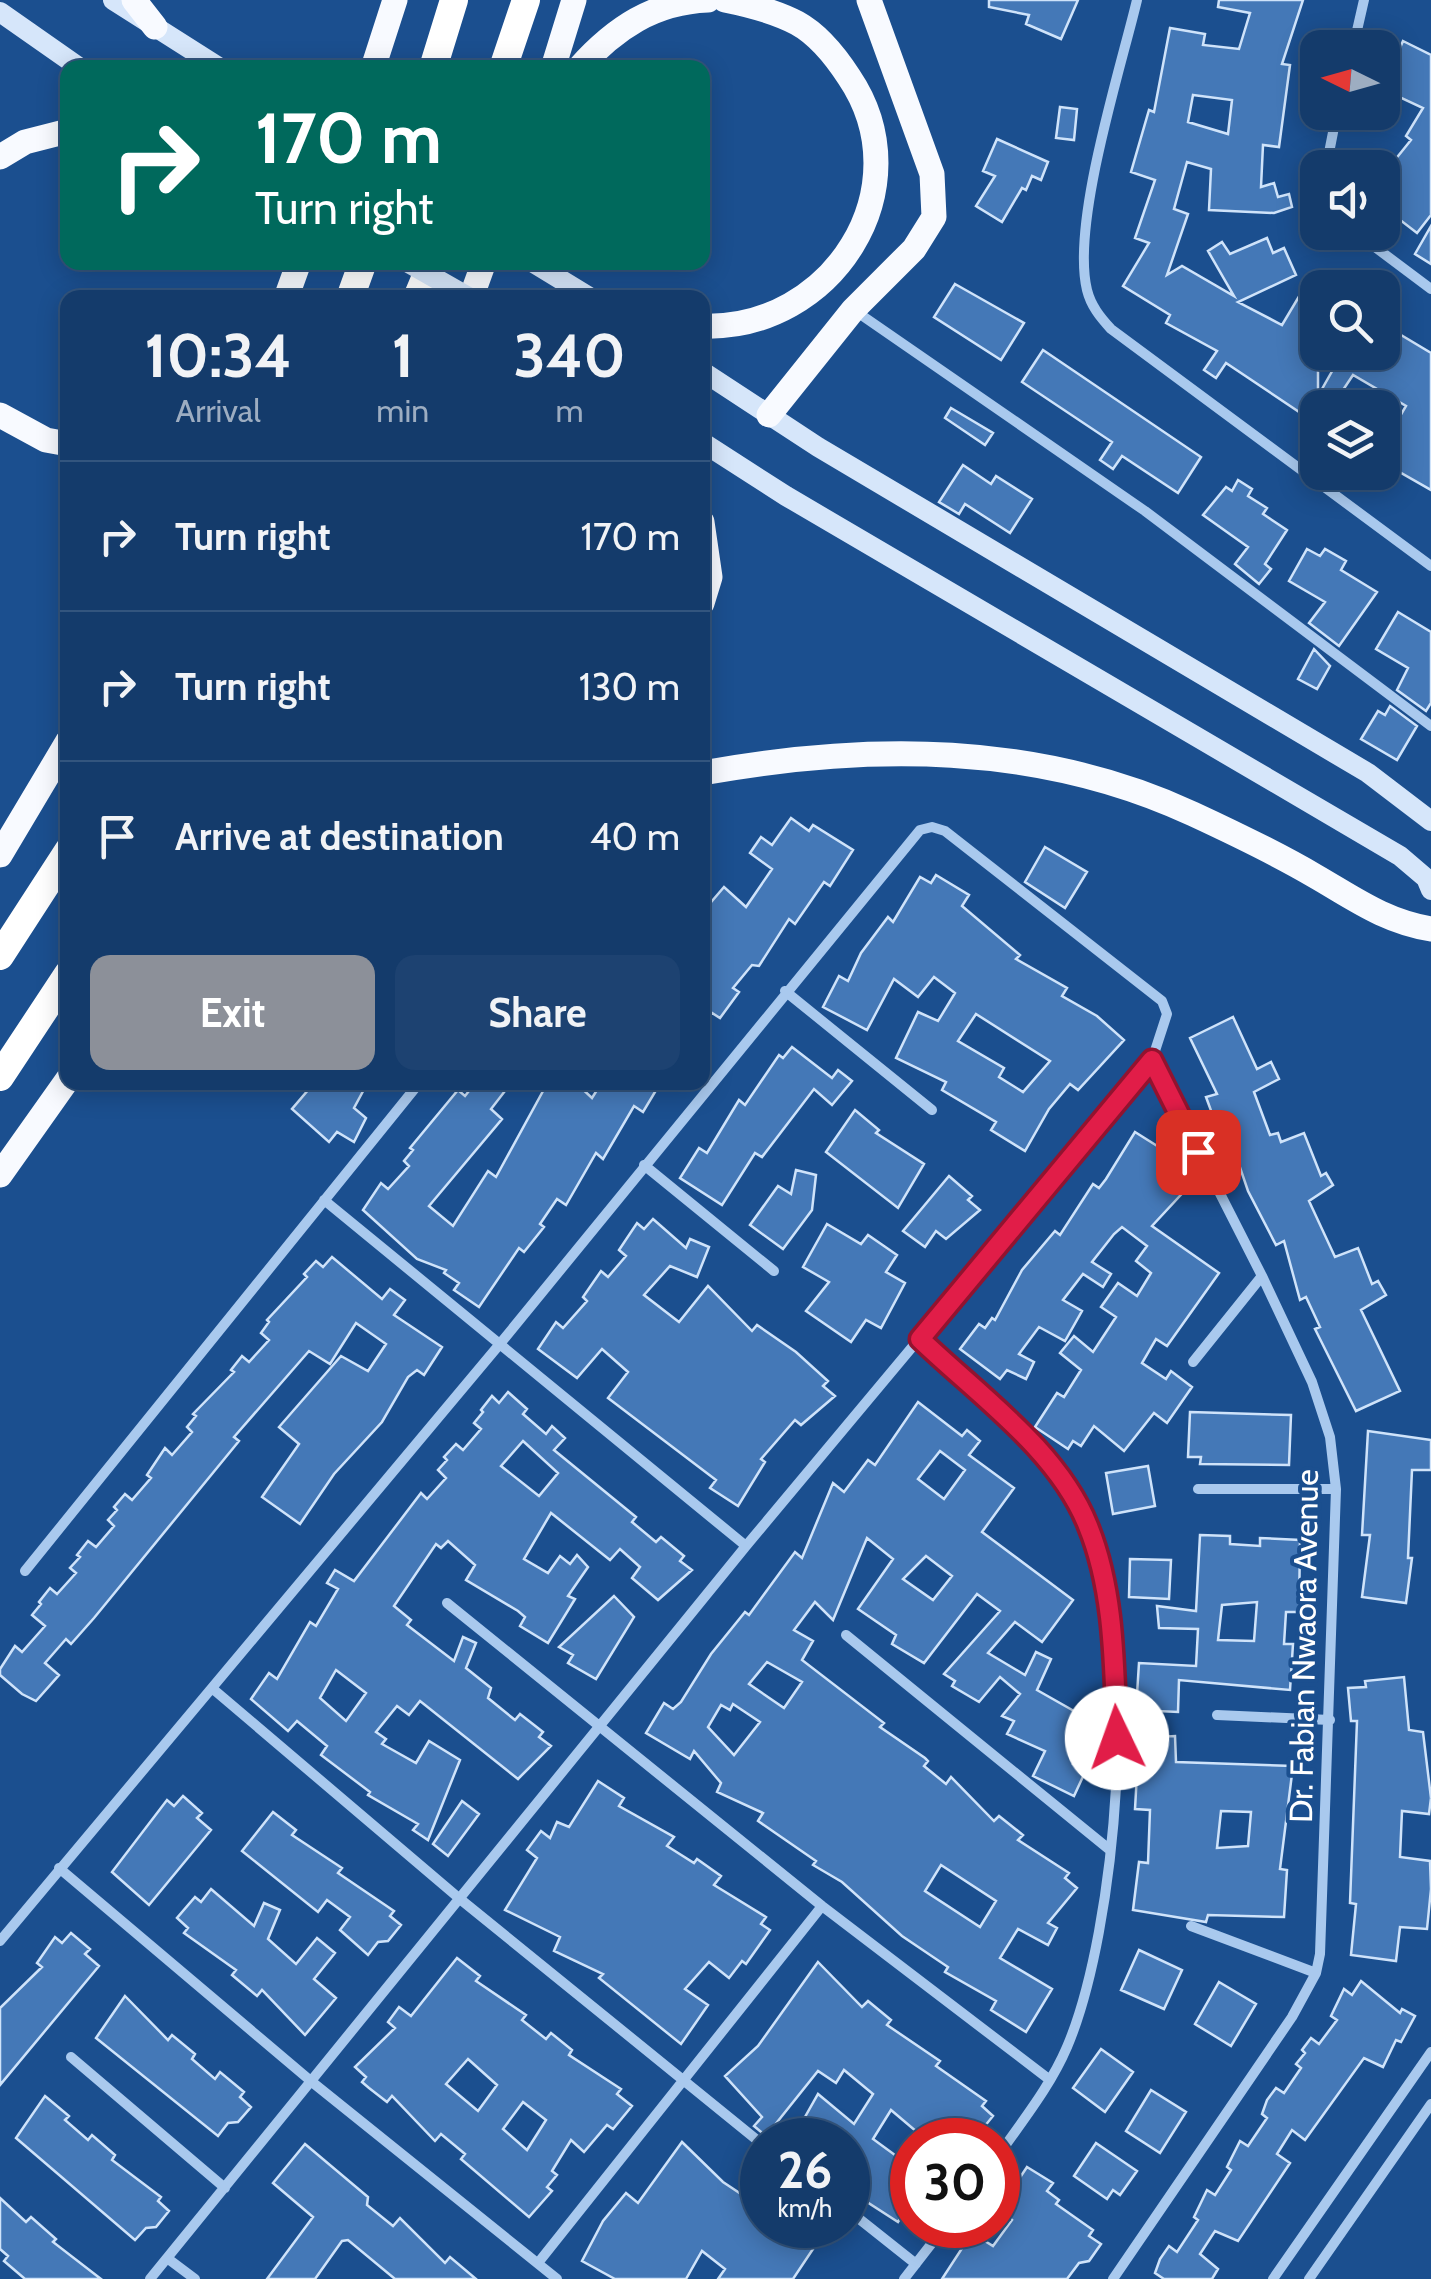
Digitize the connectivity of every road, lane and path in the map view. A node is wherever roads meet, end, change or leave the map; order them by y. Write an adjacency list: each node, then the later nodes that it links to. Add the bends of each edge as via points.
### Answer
1 (114, 0): 13 (main road)
2 (134, 0): 13 (highway)
3 (395, 0): 17 (highway)
4 (454, 0): 18 (highway)
5 (526, 0): 19 (highway)
6 (574, 0): 20 (highway)
7 (708, 0): 21 (highway, via 680,1 638,17)
8 (724, 0): 31 (highway, via 800,24 833,54 870,123 877,185 851,254 821,286 753,320)
9 (868, 0): 30 (highway, via 936,196 926,234)
10 (1137, 0): 37 (street, via 1087,212 1091,302 1111,329)
11 (1364, 0): 14 (street)
12 (0, 12): 15 (main road)
13 (155, 27): 16 (main road)
14 (1356, 30)
15 (69, 60)
16 (207, 60)
17 (376, 60)
18 (435, 60)
19 (506, 60)
20 (555, 60)
21 (586, 60)
22 (60, 133): 23 (highway, via 24,142)
23 (0, 158)
24 (1379, 250): 27 (street)
25 (422, 270): 28 (main road, bridge)
26 (545, 270): 29 (main road)
27 (1431, 289)
28 (457, 290)
29 (577, 290)
30 (853, 310): 34 (highway); 38 (street, via 1145,511)
31 (710, 325)
32 (710, 376): 34 (main road)
33 (0, 415): 35 (highway)
34 (769, 415): 41 (main road, via 1368,773)
35 (60, 443)
36 (710, 447): 44 (main road, via 1400,856)
37 (1431, 566)
38 (1431, 726)
39 (60, 754): 42 (highway)
40 (710, 772): 45 (highway, via 797,756 914,751 1037,764 1118,782 1298,867 1367,910)
41 (1431, 821)
42 (0, 855)
43 (60, 863): 46 (highway)
44 (1431, 890)
45 (1431, 929)
46 (0, 956)
47 (60, 986): 50 (highway)
48 (785, 991): 49 (street, via 920,830 932,827 1162,1001 1166,1025); 51 (street); 57 (street)
49 (1152, 1060): 62 (street, Dr. Fabian Nwaora Avenue); 63 (street)
50 (0, 1077)
51 (710, 1084)
52 (61, 1090): 56 (highway)
53 (71, 1090): 56 (highway)
54 (413, 1090): 60 (street)
55 (705, 1090): 58 (street)
56 (51, 1107): 59 (highway)
57 (932, 1110)
58 (644, 1165): 61 (street); 64 (street)
59 (0, 1174)
60 (324, 1200): 64 (street); 69 (street)
61 (774, 1271)
62 (1262, 1276): 65 (street); 67 (street, Dr. Fabian Nwaora Avenue, via 1312,1382 1330,1437)
63 (920, 1339): 68 (street); 76 (street, via 1034,1448 1088,1524 1107,1599 1114,1667)
64 (499, 1345): 68 (street); 72 (street)
65 (1193, 1362)
66 (1198, 1489): 67 (street)
67 (1336, 1489): 74 (street, Dr. Fabian Nwaora Avenue)
68 (746, 1546): 75 (street)
69 (25, 1570)
70 (447, 1603): 75 (street)
71 (846, 1635): 76 (street)
72 (214, 1689): 77 (street); 78 (street)
73 (1217, 1715): 74 (street)
74 (1330, 1720): 82 (street, Dr. Fabian Nwaora Avenue)
75 (601, 1724): 78 (street); 79 (street)
76 (1110, 1850): 85 (street, via 1098,1950)
77 (59, 1868): 81 (street); 86 (street)
78 (460, 1900): 86 (street); 87 (street)
79 (822, 1906): 85 (street); 87 (street)
80 (1191, 1926): 82 (street)
81 (0, 1941)
82 (1316, 1973): 101 (street)
83 (1431, 2052): 102 (street)
84 (70, 2056): 91 (street)
85 (1050, 2080): 89 (street)
86 (312, 2082): 91 (street); 95 (street)
87 (682, 2082): 90 (street); 95 (street)
88 (1431, 2104): 103 (street)
89 (1020, 2124)
90 (740, 2127)
91 (225, 2188): 94 (street)
92 (870, 2227): 96 (street)
93 (928, 2248): 96 (street)
94 (168, 2258): 97 (street); 98 (street)
95 (538, 2263): 99 (street)
96 (916, 2264): 100 (street)
97 (150, 2279)
98 (194, 2279)
99 (557, 2279)
100 (904, 2279)
101 (1113, 2279)
102 (1273, 2279)
103 (1309, 2279)

